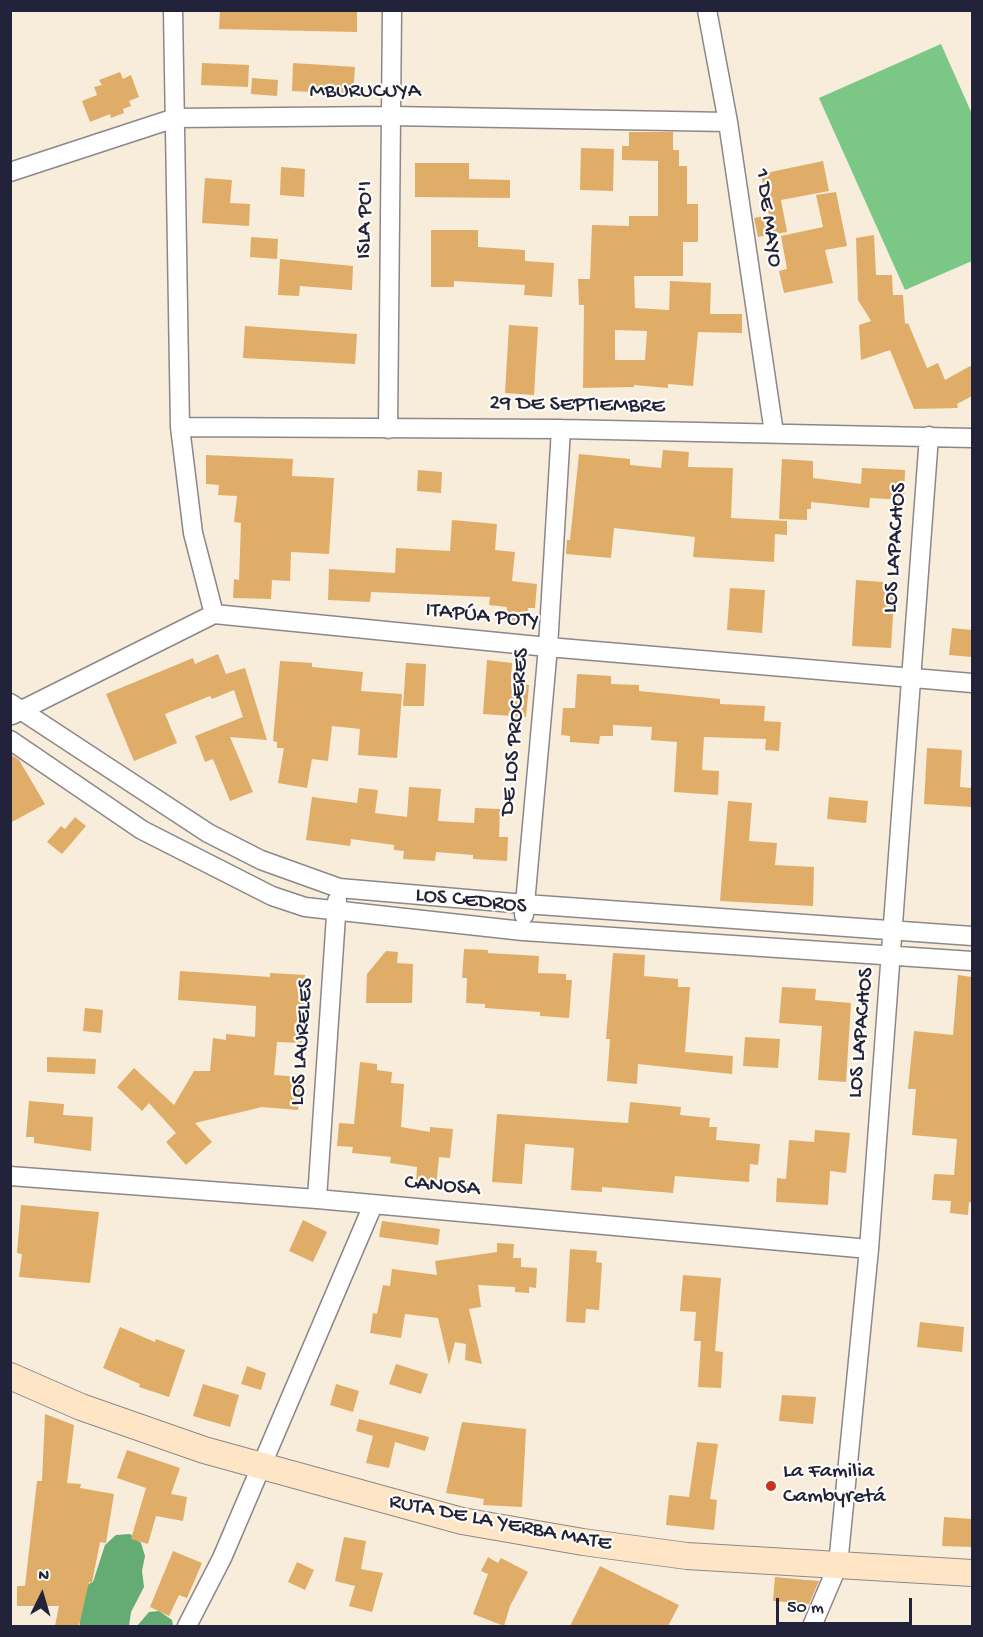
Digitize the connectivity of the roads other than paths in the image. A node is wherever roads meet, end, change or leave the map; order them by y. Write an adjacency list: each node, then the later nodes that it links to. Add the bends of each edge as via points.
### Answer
1 (173, 10): 5 (street)
2 (392, 10): 4 (street, ISLA PO'I)
3 (707, 10): 6 (street, 1 DE MAYO)
4 (391, 116): 5 (street, MBURUCUYA); 6 (street, MBURUCUYA); 9 (street, ISLA PO'I)
5 (175, 118): 7 (street, MBURUCUYA); 8 (street)
6 (728, 122): 11 (street, 1 DE MAYO)
7 (10, 172)
8 (180, 427): 9 (street, 29 DE SEPTIEMBRE); 14 (street, via 193,533)
9 (388, 429): 10 (street, 29 DE SEPTIEMBRE)
10 (561, 429): 11 (street, 29 DE SEPTIEMBRE); 15 (street, DE LOS PROCERES)
11 (774, 433): 12 (street, 29 DE SEPTIEMBRE)
12 (929, 436): 13 (street, 29 DE SEPTIEMBRE); 16 (street, LOS LAPACHOS)
13 (972, 438)
14 (214, 614): 15 (street, ITAPÚA POTY); 18 (street)
15 (548, 647): 16 (street, ITAPÚA POTY); 21 (street, DE LOS PROCERES)
16 (910, 677): 17 (street, ITAPÚA POTY); 24 (street, LOS LAPACHOS)
17 (972, 683)
18 (14, 710): 20 (street, via 208,833 261,860)
19 (10, 740): 22 (street, LOS CEDROS, via 177,850 272,896)
20 (339, 888): 21 (street); 22 (street, LOS LAURELES)
21 (525, 904): 23 (street, DE LOS PROCERES); 24 (street)
22 (336, 912): 23 (street, LOS CEDROS); 29 (street, LOS LAURELES)
23 (523, 931): 26 (street, LOS CEDROS)
24 (894, 931): 25 (street); 26 (street, LOS LAPACHOS)
25 (972, 936)
26 (892, 957): 27 (street, LOS CEDROS); 31 (street, LOS LAPACHOS)
27 (972, 961)
28 (10, 1176): 29 (street, CANOSA)
29 (317, 1199): 30 (street, CANOSA)
30 (373, 1205): 31 (street, CANOSA); 33 (street)
31 (869, 1249): 34 (street, LOS LAPACHOS)
32 (10, 1376): 33 (main road, RUTA DE LA YERBA MATE, via 142,1430)
33 (262, 1466): 34 (main road, RUTA DE LA YERBA MATE, via 418,1510 583,1542 687,1556); 36 (street)
34 (838, 1565): 35 (main road, RUTA DE LA YERBA MATE); 37 (street, LOS LAPACHOS)
35 (972, 1574)
36 (187, 1626)
37 (812, 1626)

